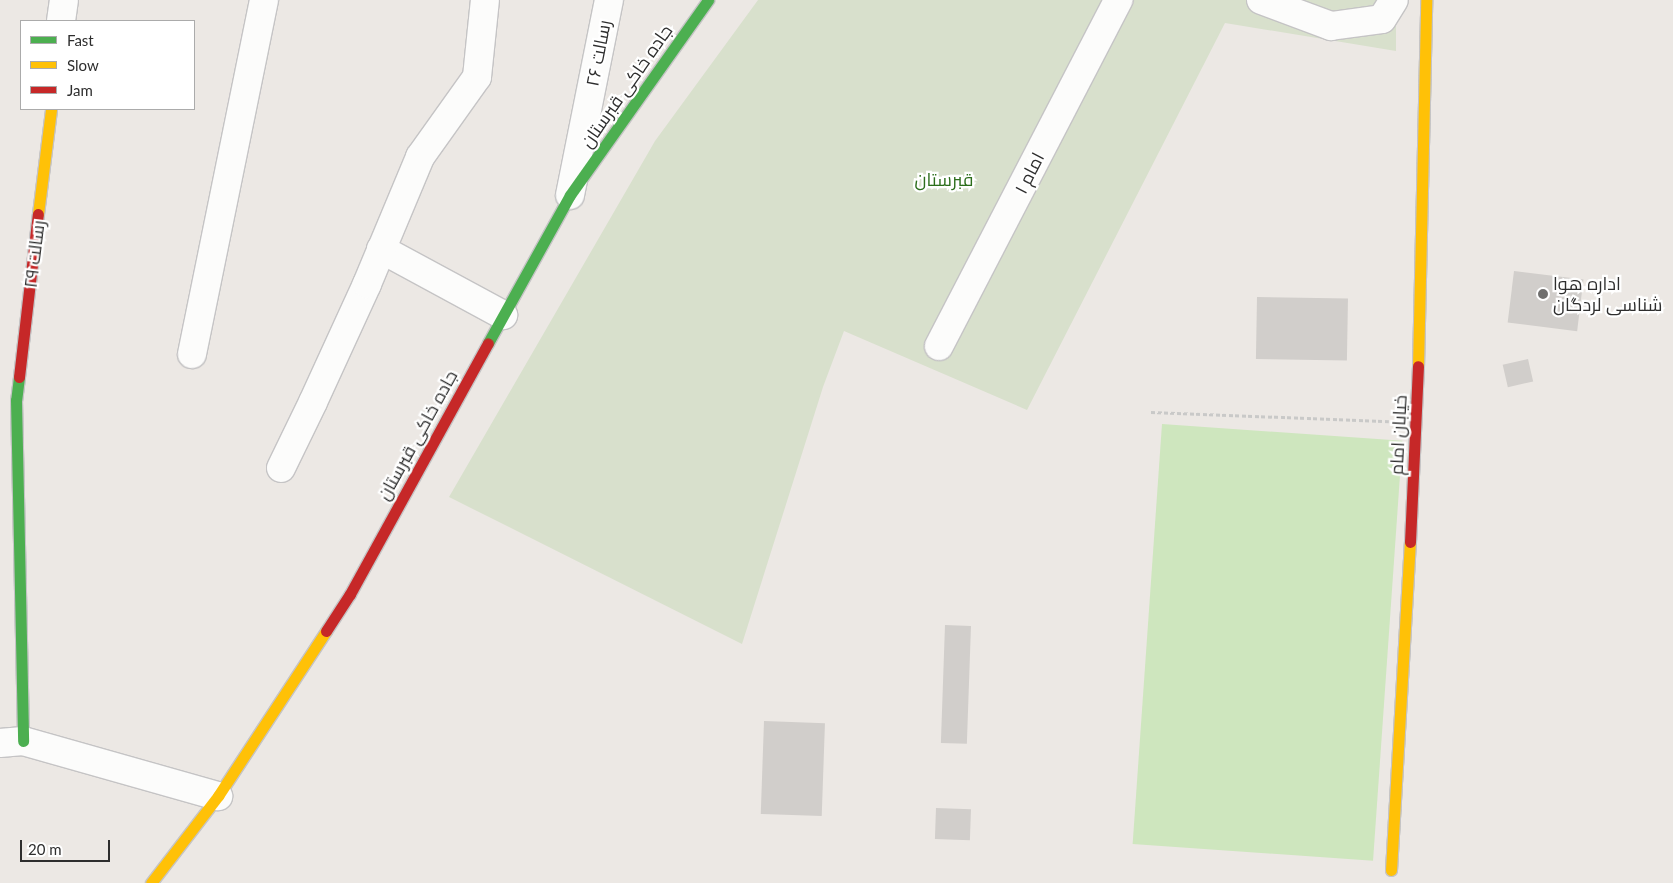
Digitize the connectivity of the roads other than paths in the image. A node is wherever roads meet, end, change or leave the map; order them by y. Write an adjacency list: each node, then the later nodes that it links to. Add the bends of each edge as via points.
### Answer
1 (64, 0): 10 (street)
2 (264, 0): 16 (street)
3 (485, 0): 13 (street, via 477,77 420,157)
4 (609, 0): 12 (street, رسالت ۲۶)
5 (708, 0): 12 (street, جاده خاکی قبرستان)
6 (1118, 0): 15 (street, امام ۱)
7 (1261, 0): 8 (street, via 1331,26 1382,19)
8 (1394, 0)
9 (1426, 0): 20 (street, خیابان امام, via 1417,422)
10 (61, 20)
11 (51, 110): 18 (street, رسالت ۲۹, via 16,400)
12 (570, 195): 14 (street, جاده خاکی قبرستان)
13 (381, 249): 14 (street); 17 (street)
14 (503, 315): 19 (street, جاده خاکی قبرستان, via 350,594)
15 (939, 346)
16 (192, 354)
17 (281, 468)
18 (12, 742): 19 (street)
19 (218, 796): 21 (street, جاده خاکی قبرستان)
20 (1391, 870)
21 (151, 883)

